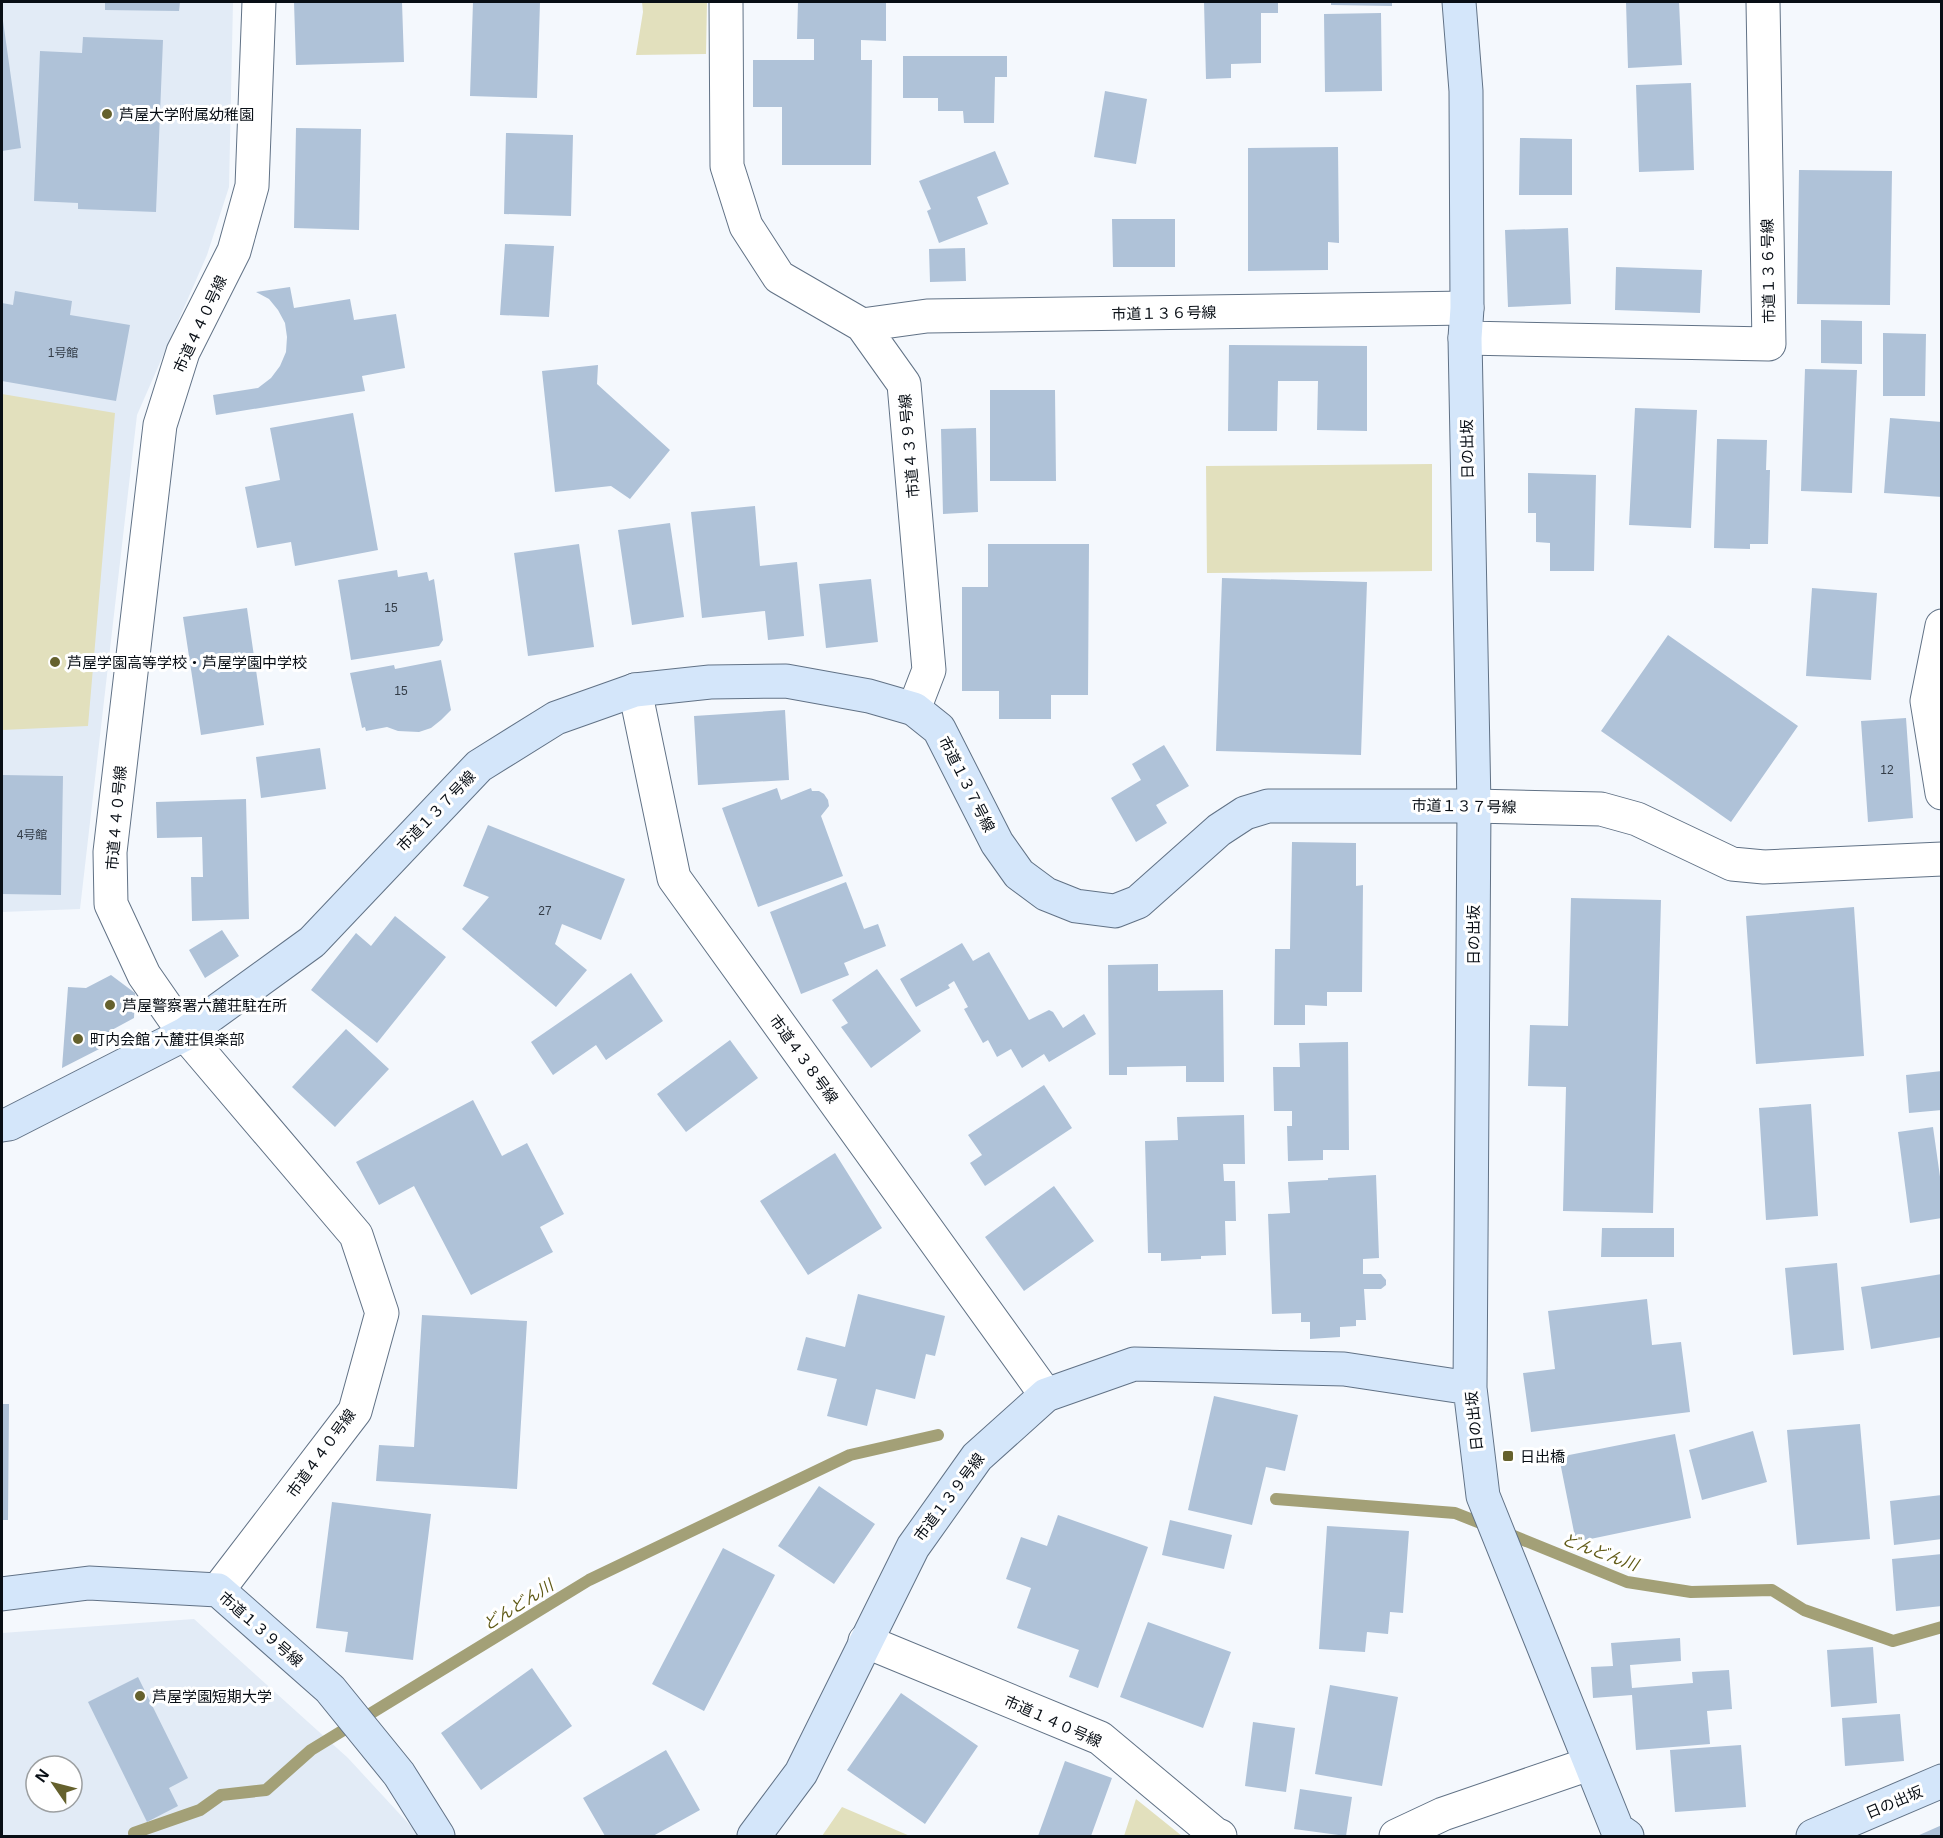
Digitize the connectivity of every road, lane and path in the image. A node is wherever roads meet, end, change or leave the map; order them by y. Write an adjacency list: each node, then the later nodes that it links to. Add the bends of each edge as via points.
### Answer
1 (259, 2): 13 (street, 市道４４０号線, via 252,186 234,251 183,352 160,425 110,852 111,904 144,975)
2 (726, 2): 6 (street, 市道４３９号線, via 727,166 746,226 779,277)
3 (1459, 2): 5 (street, 日の出坂, via 1466,90)
4 (1763, 2): 5 (street, 市道１３６号線, via 1769,344)
5 (1466, 323): 6 (street, 市道１３６号線, via 927,316); 11 (street, 日の出坂)
6 (862, 325): 9 (street, 市道４３９号線, via 904,384 929,670)
7 (1941, 626): 10 (street, via 1927,702)
8 (635, 690): 9 (street, 市道１３７号線, via 710,682 786,681 869,696); 13 (street, 市道１３７号線, via 556,718 479,766 312,942); 16 (street, 市道４３８号線, via 674,878)
9 (914, 710): 11 (street, 市道１３７号線, via 939,729 998,843 1019,874 1046,894 1076,906 1115,911 1138,902 1219,830 1245,813 1268,806)
10 (1941, 792)
11 (1474, 806): 12 (street, 市道１３７号線, via 1600,809 1637,819 1732,864 1764,867); 15 (street, 日の出坂)
12 (1941, 859)
13 (185, 1034): 14 (street, 市道１３７号線); 17 (street, 市道４４０号線, via 356,1235 382,1313 355,1411)
14 (2, 1125)
15 (1470, 1388): 16 (street, 市道１３９号線, via 1344,1369 1134,1364); 20 (street, 日の出坂, via 1482,1496)
16 (1046, 1395): 19 (street, 市道１３９号線, via 977,1457 913,1547)
17 (218, 1590): 18 (street, 市道１３９号線, via 89,1583); 22 (street, 市道１３９号線, via 330,1689 399,1774)
18 (2, 1594)
19 (865, 1641): 23 (street, 市道１３９号線, via 801,1773); 24 (street, 市道１４０号線, via 1100,1738)
20 (1589, 1764): 25 (street, via 1443,1814); 26 (street, 日の出坂, via 1617,1829)
21 (1941, 1781): 27 (street, 日の出坂)
22 (438, 1836)
23 (754, 1836)
24 (1220, 1836)
25 (1396, 1836)
26 (1627, 1836)
27 (1813, 1836)

